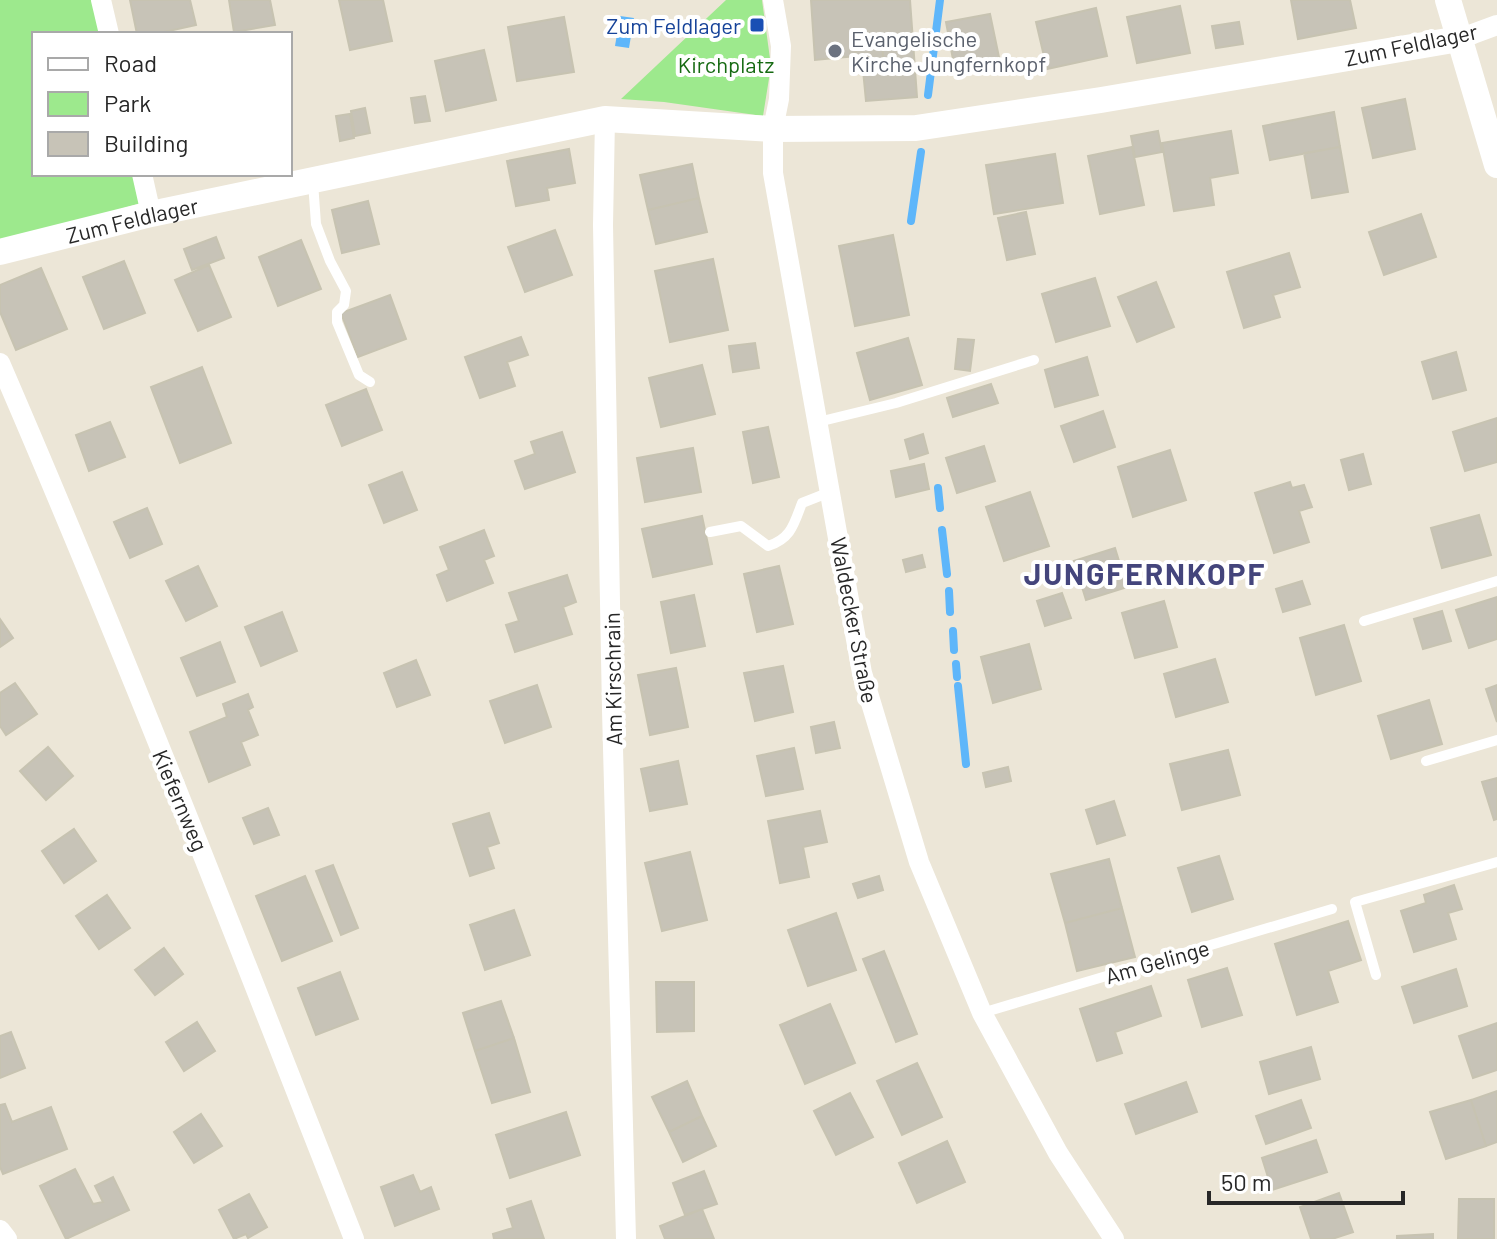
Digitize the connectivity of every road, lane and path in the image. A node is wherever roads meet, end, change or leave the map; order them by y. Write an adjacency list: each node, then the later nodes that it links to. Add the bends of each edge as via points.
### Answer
1 (101, 0): 5 (street)
2 (773, 0): 8 (street, Waldecker Straße, via 781,46)
3 (1448, 0): 6 (street)
4 (1497, 25): 6 (street, Zum Feldlager)
5 (109, 32)
6 (1459, 39): 8 (street, Zum Feldlager, via 916,128); 9 (street)
7 (605, 119): 8 (street, Zum Feldlager); 11 (street, Zum Feldlager); 31 (street, Am Kirschrain, via 612,710)
8 (773, 129): 17 (street, Waldecker Straße, via 773,173)
9 (1497, 165)
10 (142, 176): 12 (street)
11 (312, 180): 12 (street, Zum Feldlager); 16 (lane, via 316,224 346,291 337,322 359,375)
12 (151, 214): 13 (street, Zum Feldlager)
13 (0, 252)
14 (1034, 360): 17 (lane)
15 (0, 363): 30 (street, Kiefernweg, via 219,891)
16 (370, 382)
17 (818, 422): 18 (street, Waldecker Straße)
18 (830, 492): 19 (lane, via 802,503 781,542 768,546 741,526); 27 (street, Waldecker Straße, via 862,673 919,862)
19 (710, 532)
20 (1497, 581): 21 (lane)
21 (1364, 621)
22 (1497, 740): 23 (lane)
23 (1426, 761)
24 (1497, 862): 26 (lane, via 1355,902)
25 (1332, 909): 27 (lane, Am Gelinge)
26 (1376, 975)
27 (982, 1013): 32 (street, Waldecker Straße, via 1058,1153)
28 (0, 1230): 29 (street)
29 (7, 1239)
30 (354, 1239)
31 (626, 1239)
32 (1114, 1239)

